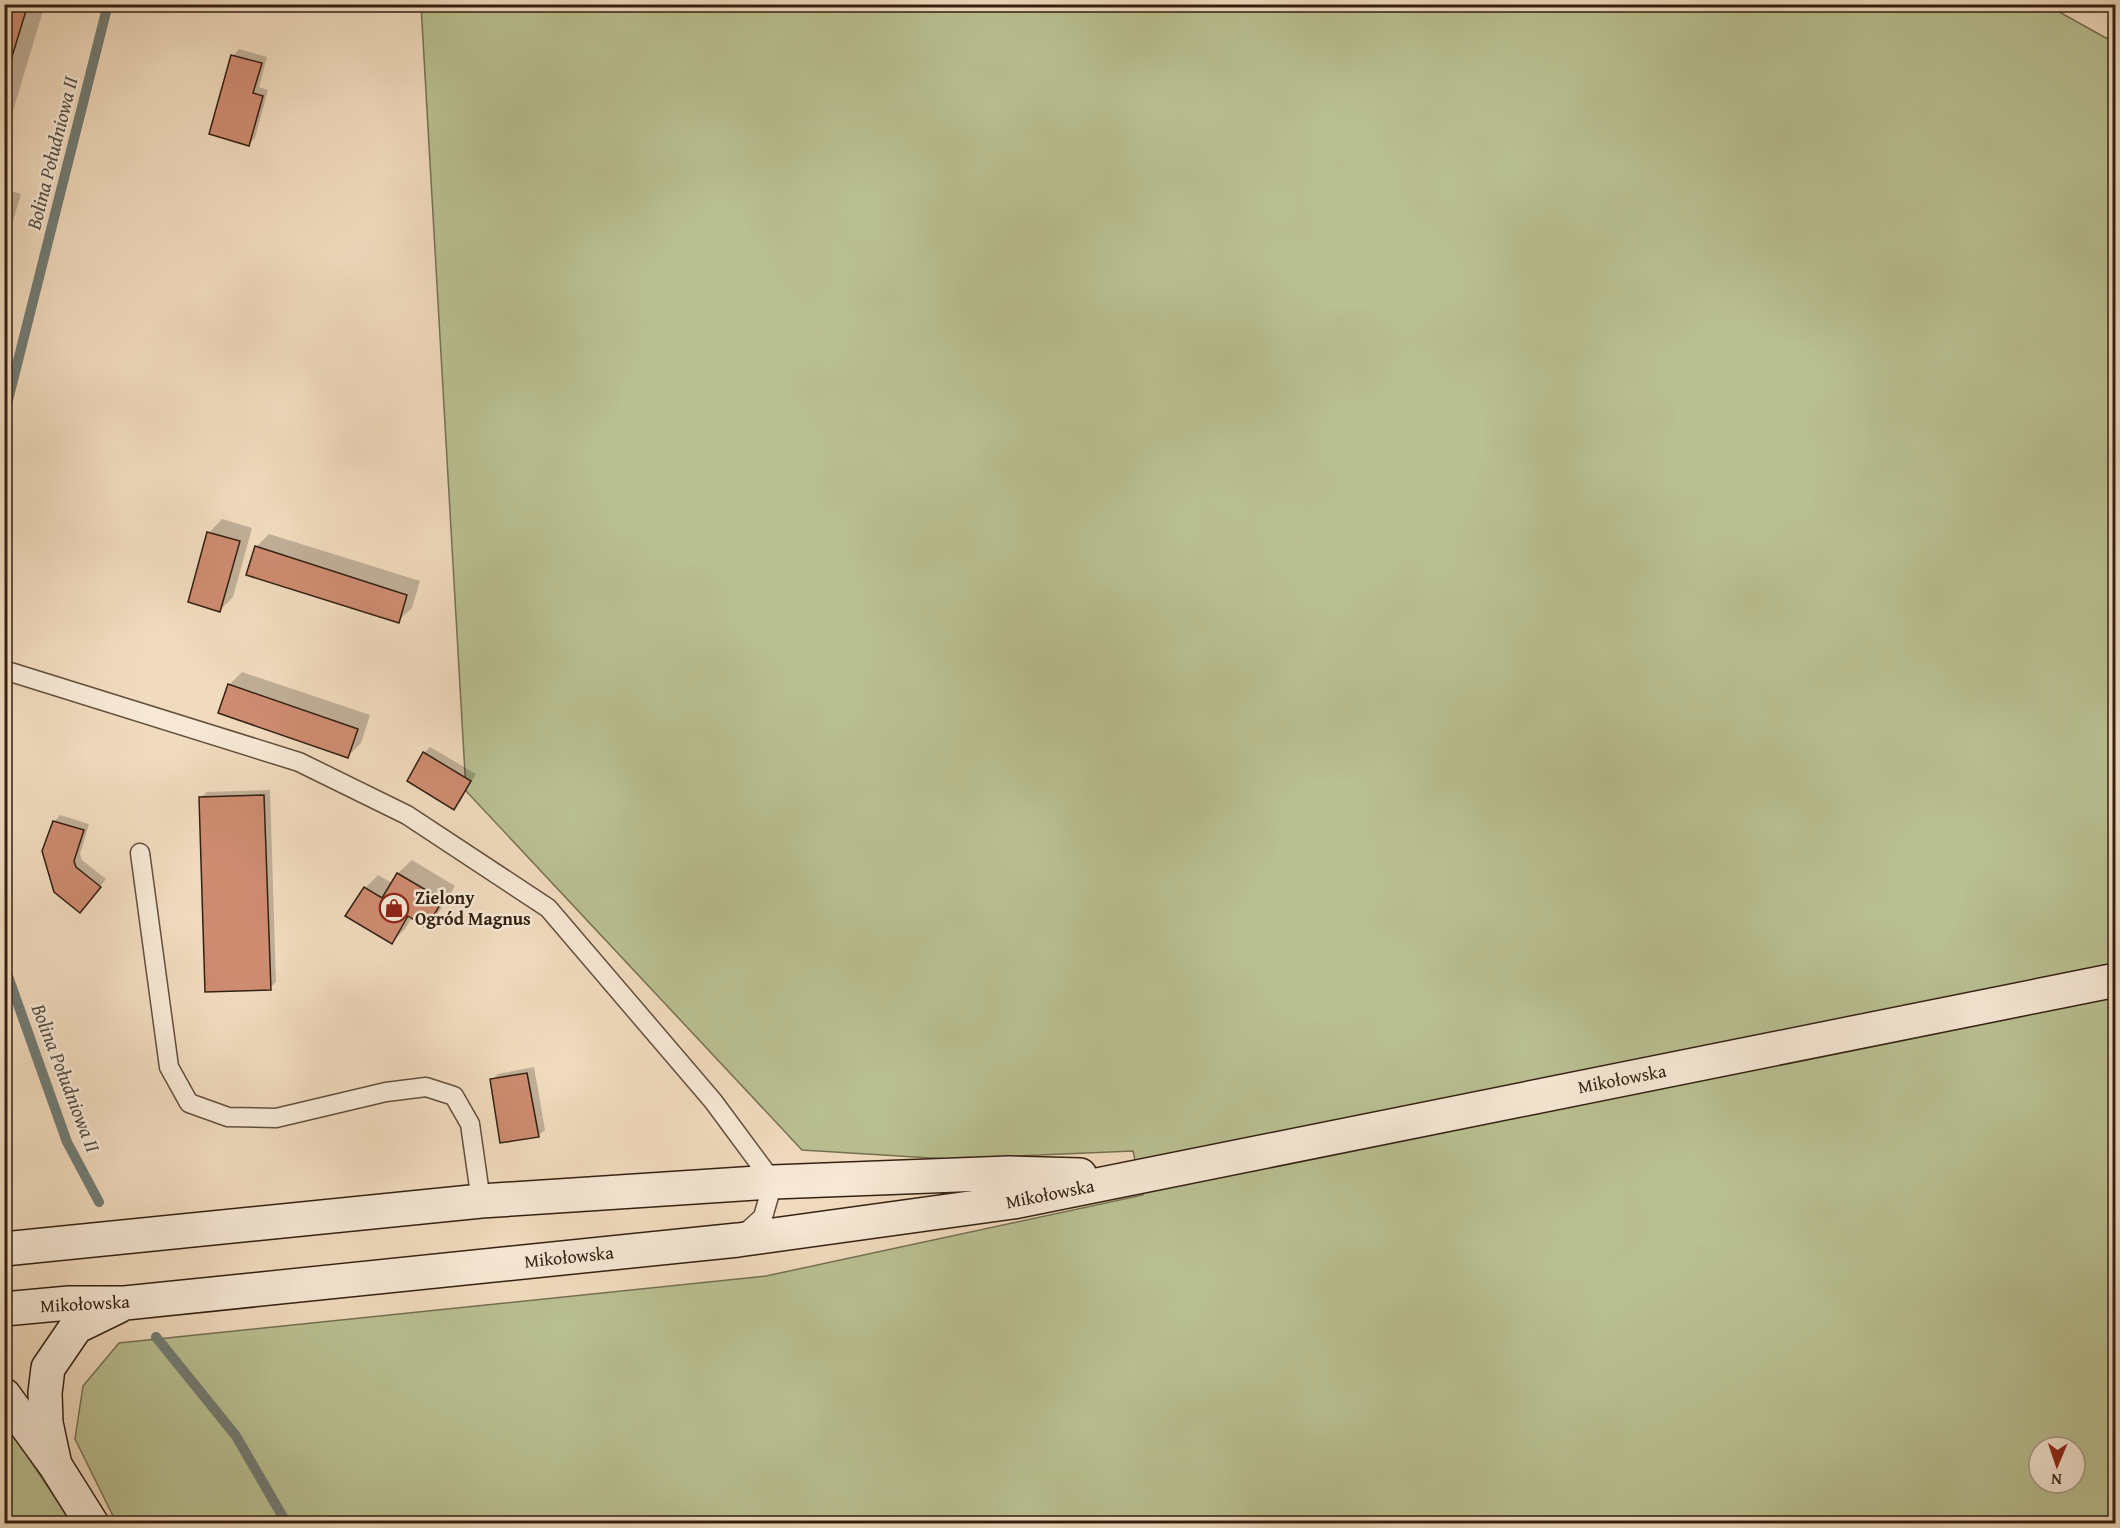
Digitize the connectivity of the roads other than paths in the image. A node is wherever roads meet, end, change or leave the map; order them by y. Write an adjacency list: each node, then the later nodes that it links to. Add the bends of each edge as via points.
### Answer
1 (4, 670): 5 (lane, via 299,762 407,815 548,908 690,1073)
2 (140, 854): 6 (lane, via 169,1067 189,1103 228,1117 276,1118 386,1092 426,1087 454,1096 470,1124)
3 (2115, 980): 4 (street, Mikołowska)
4 (1130, 1178): 5 (street, Mikołowska, via 1009,1173); 9 (street, Mikołowska, via 1013,1202)
5 (773, 1182): 6 (street, Mikołowska); 9 (lane, via 763,1217)
6 (482, 1201): 8 (street, Mikołowska)
7 (4, 1224): 8 (street)
8 (94, 1239): 10 (street, Mikołowska)
9 (738, 1240): 11 (street, Mikołowska)
10 (4, 1249)
11 (125, 1303): 12 (street, Mikołowska); 14 (street, via 76,1327 48,1368 46,1423)
12 (4, 1309)
13 (4, 1395): 14 (street)
14 (55, 1466): 15 (street)
15 (92, 1524)

